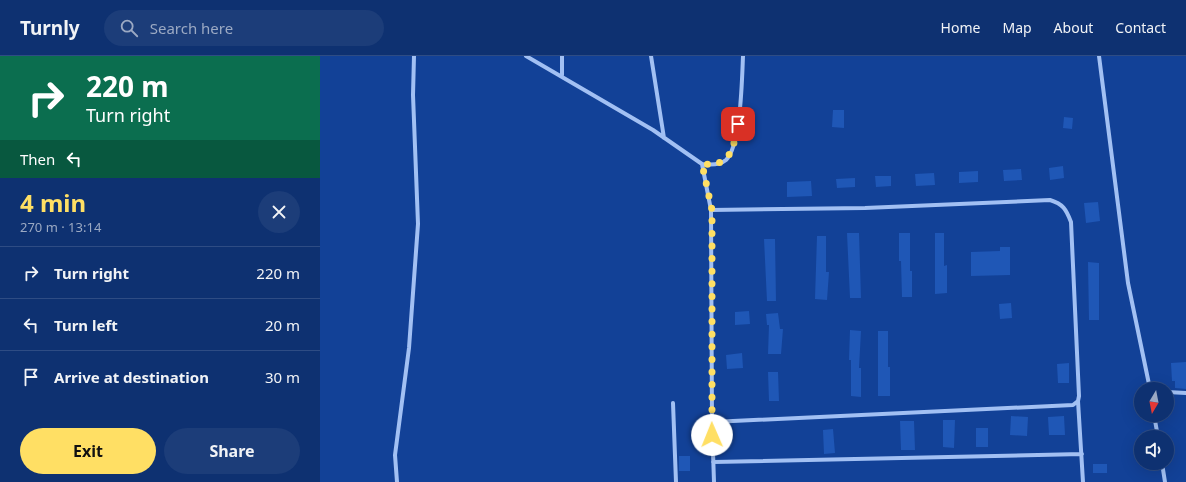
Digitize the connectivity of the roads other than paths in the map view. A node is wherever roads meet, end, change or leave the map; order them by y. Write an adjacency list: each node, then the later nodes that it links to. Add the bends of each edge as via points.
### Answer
1 (414, 56): 20 (street, via 412,95 418,224 409,348 395,455)
2 (526, 56): 7 (street)
3 (562, 56): 7 (street)
4 (651, 56): 8 (street)
5 (743, 56): 9 (street, via 738,124 733,151 725,160 712,165)
6 (1099, 56): 11 (street, via 1128,283)
7 (562, 75): 8 (street)
8 (664, 138): 9 (street)
9 (702, 164): 10 (street)
10 (712, 210): 14 (street, via 866,208 1050,200 1060,203 1066,208 1070,222); 16 (street)
11 (1149, 382)
12 (1174, 392): 13 (street)
13 (1186, 393)
14 (1078, 401): 16 (street, via 1073,405); 17 (street)
15 (673, 403): 21 (street)
16 (712, 422): 18 (street)
17 (1082, 454): 18 (street); 23 (street)
18 (713, 462): 22 (street)
19 (1163, 470): 24 (street)
20 (397, 482)
21 (676, 482)
22 (714, 482)
23 (1083, 482)
24 (1165, 482)

